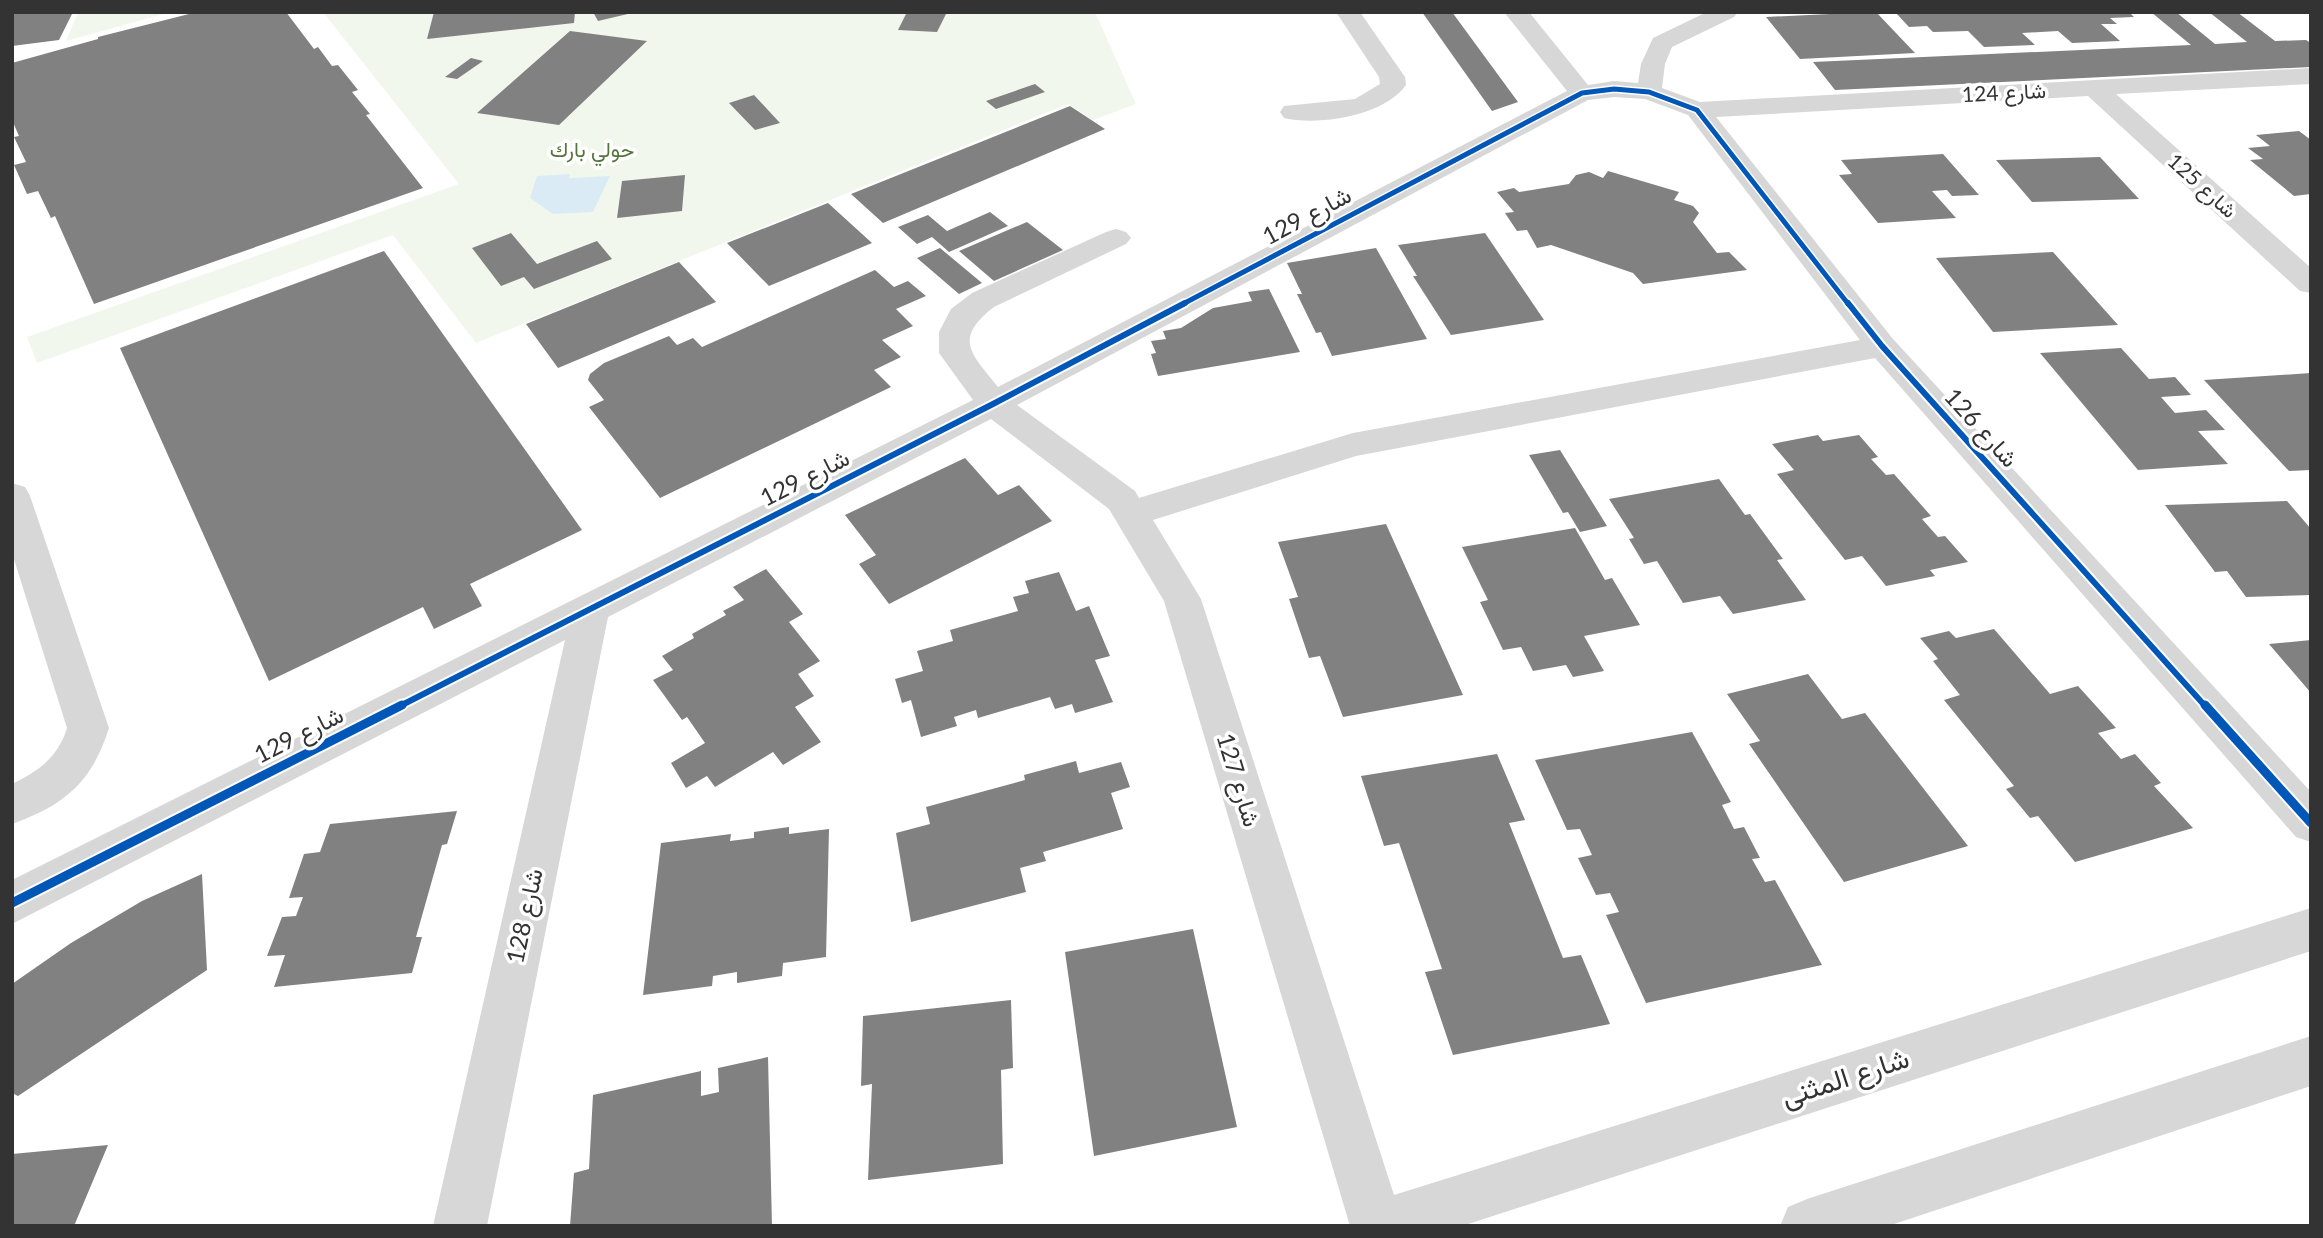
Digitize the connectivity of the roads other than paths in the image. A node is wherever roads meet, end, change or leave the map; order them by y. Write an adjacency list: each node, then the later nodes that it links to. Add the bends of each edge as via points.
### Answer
1 (1348, 12): 9 (street, via 1393,85 1379,100 1361,106)
2 (1517, 12): 6 (street)
3 (1726, 12): 7 (street, via 1662,43)
4 (2311, 76): 5 (street, شارع 124)
5 (2094, 88): 8 (street, شارع 124); 11 (street, شارع 125)
6 (1598, 91): 7 (street); 13 (street, شارع 129)
7 (1649, 92): 8 (street)
8 (1697, 110): 12 (street, شارع 126)
9 (1293, 112)
10 (1116, 237): 13 (street, شارع 127, via 984,300 962,316 955,332 955,353)
11 (2311, 284)
12 (1882, 346): 15 (street, via 1353,445); 18 (street, شارع 126)
13 (993, 404): 15 (street, شارع 127, via 1122,500); 16 (street, شارع 129)
14 (12, 496): 17 (street, via 88,728 75,763 56,782)
15 (1130, 514): 23 (street, شارع 127, via 1182,599)
16 (591, 607): 19 (street, شارع 129); 22 (street, شارع 128)
17 (12, 805)
18 (2311, 823)
19 (12, 903)
20 (2311, 929): 23 (street, شارع المثنى)
21 (2311, 1061): 24 (street)
22 (460, 1226)
23 (1378, 1226)
24 (1807, 1226)

